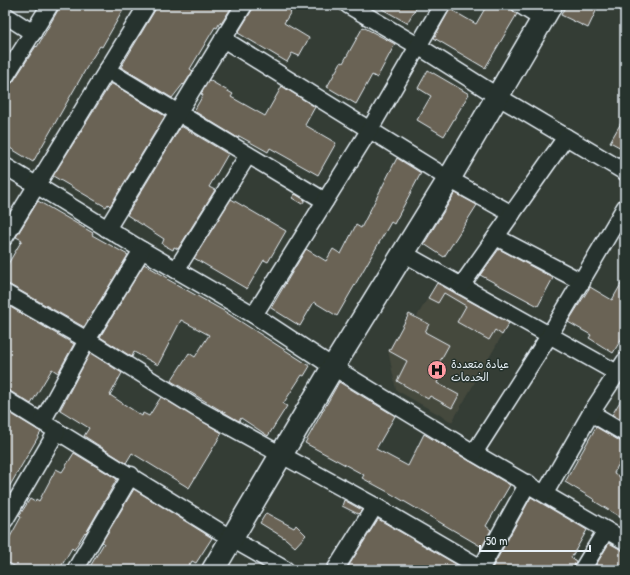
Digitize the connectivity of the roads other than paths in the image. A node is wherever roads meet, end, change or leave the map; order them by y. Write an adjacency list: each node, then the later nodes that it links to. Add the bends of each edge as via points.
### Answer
1 (50, 5): 9 (street)
2 (147, 5): 12 (street)
3 (244, 5): 10 (street)
4 (348, 5): 11 (street)
5 (442, 5): 11 (street)
6 (520, 5): 7 (street)
7 (547, 12): 14 (street)
8 (5, 15): 9 (street)
9 (32, 34): 13 (street)
10 (223, 39): 15 (street); 16 (street)
11 (418, 46): 14 (street); 16 (street)
12 (107, 70): 15 (street); 22 (street)
13 (5, 77)
14 (497, 96): 17 (street); 21 (street)
15 (178, 113): 18 (street); 26 (street)
16 (370, 130): 21 (street); 23 (street)
17 (566, 137): 20 (street); 25 (street)
18 (248, 155): 23 (street); 31 (street)
19 (5, 166): 22 (street)
20 (625, 172)
21 (449, 179): 25 (street); 30 (street)
22 (36, 186): 26 (street); 27 (street)
23 (325, 201): 35 (street)
24 (625, 207): 32 (street)
25 (512, 214): 28 (street)
26 (107, 228): 29 (street)
27 (5, 236)
28 (496, 237): 32 (street); 33 (street)
29 (142, 250): 31 (street); 37 (street)
30 (403, 253): 33 (street); 38 (street)
31 (176, 270): 35 (street)
32 (582, 282): 36 (street)
33 (461, 286): 36 (street)
34 (5, 293): 37 (street)
35 (254, 315): 38 (street)
36 (550, 336): 39 (street); 45 (street)
37 (87, 340): 42 (street); 46 (street, via 196,408)
38 (333, 367): 45 (street); 46 (street)
39 (621, 367): 41 (street)
40 (5, 399): 42 (street)
41 (591, 414): 44 (street); 49 (street)
42 (42, 422): 43 (street)
43 (57, 431): 47 (street); 50 (street)
44 (625, 433)
45 (474, 453): 48 (street)
46 (281, 455): 51 (street); 54 (street)
47 (130, 476): 54 (street); 57 (street)
48 (528, 483): 49 (street); 56 (street)
49 (545, 493): 53 (street)
50 (10, 502): 52 (street)
51 (374, 506): 56 (street); 60 (street)
52 (5, 520)
53 (606, 530): 55 (street); 61 (street)
54 (232, 539): 58 (street); 59 (street)
55 (625, 541)
56 (481, 569)
57 (75, 570)
58 (213, 570)
59 (286, 570)
60 (335, 570)
61 (582, 570)

